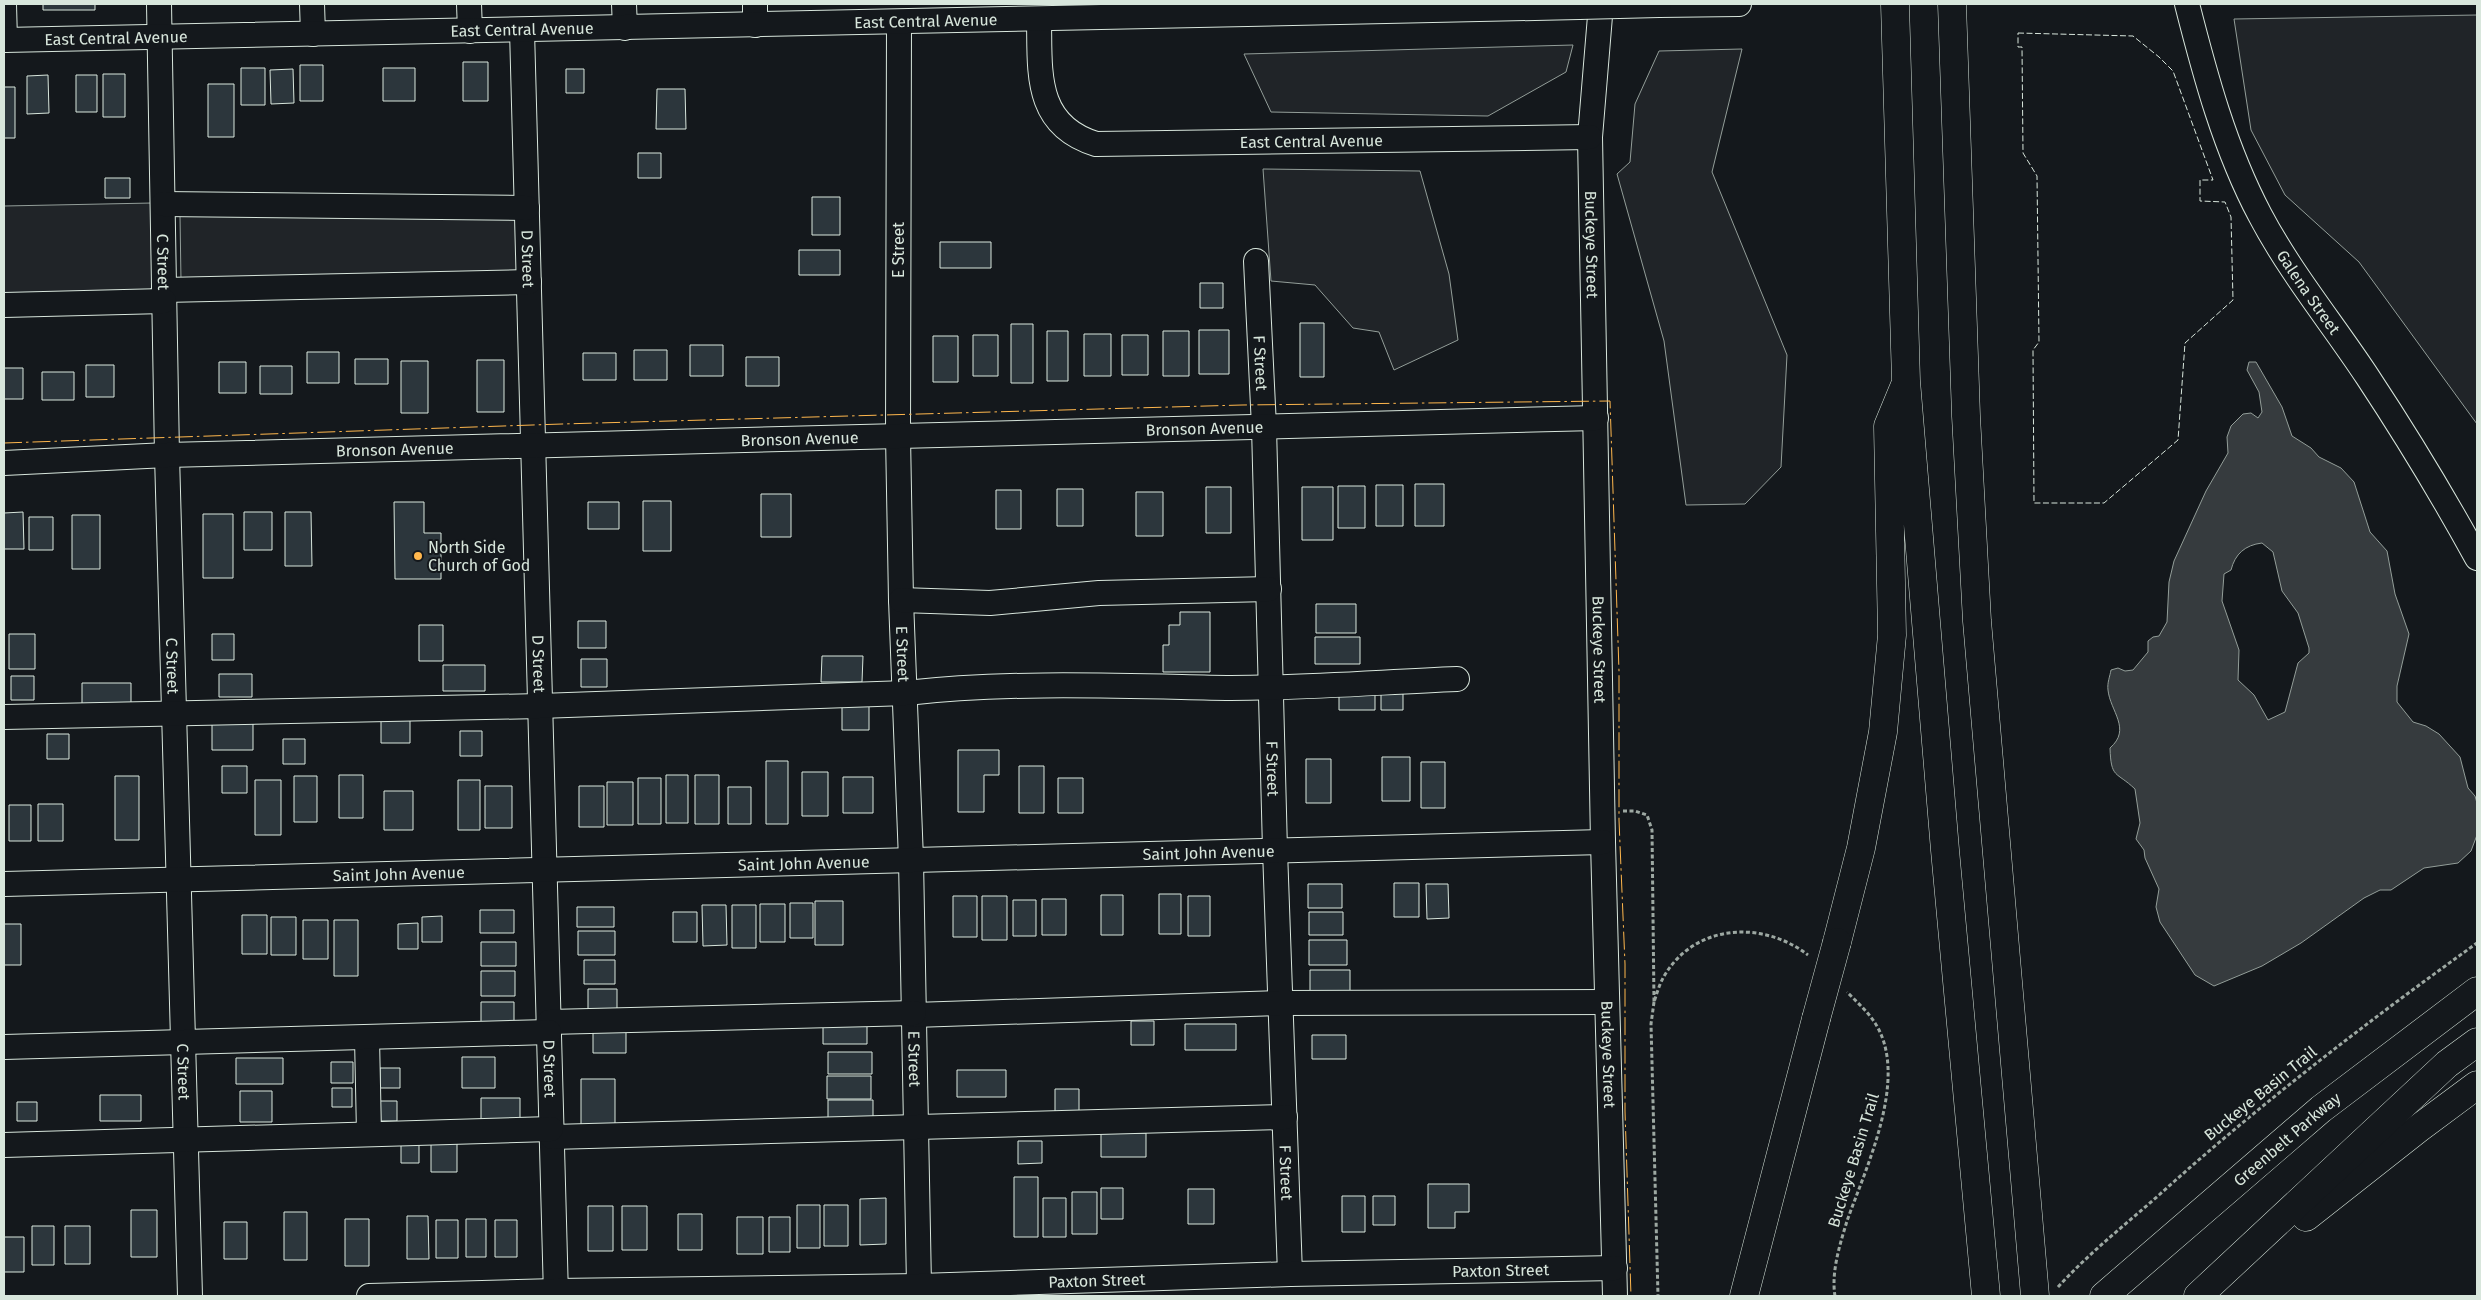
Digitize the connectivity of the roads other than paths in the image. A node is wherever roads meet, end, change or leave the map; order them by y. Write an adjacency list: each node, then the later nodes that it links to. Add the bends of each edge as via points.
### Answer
1 (4, 4): 19 (street)
2 (159, 4): 18 (street, C Street)
3 (312, 4): 17 (street)
4 (469, 4): 16 (street)
5 (624, 4): 14 (street)
6 (1739, 4): 10 (street, East Central Avenue, bridge)
7 (1895, 4): 27 (main road)
8 (1952, 4): 69 (main road, via 1966,416 1977,621 2029,1230)
9 (2187, 4): 34 (street, Galena Street, via 2202,62 2231,148 2260,215 2438,488)
10 (1590, 6): 11 (street, East Central Avenue); 20 (street, Buckeye Street)
11 (1041, 14): 13 (street, East Central Avenue); 20 (street, East Central Avenue, via 1041,81 1048,106 1066,129 1096,144)
12 (755, 15): 13 (street, East Central Avenue); 14 (street, East Central Avenue)
13 (899, 23): 30 (street, E Street)
14 (625, 28): 15 (street, East Central Avenue)
15 (522, 30): 16 (street, East Central Avenue); 22 (street, D Street)
16 (470, 31): 17 (street, East Central Avenue)
17 (313, 34): 18 (street, East Central Avenue)
18 (160, 37): 19 (street, East Central Avenue); 21 (street, C Street)
19 (5, 40)
20 (1590, 137): 28 (street, Buckeye Street)
21 (163, 204): 22 (street); 25 (street, C Street)
22 (527, 208): 24 (street, D Street)
23 (1256, 261): 29 (street, F Street)
24 (529, 282): 25 (street); 31 (street, D Street)
25 (164, 295): 26 (street); 32 (street, C Street)
26 (4, 305)
27 (1906, 381): 73 (main road, bridge, via 1888,426 1892,635 1883,732 1861,848); 74 (main road)
28 (1596, 418): 29 (street, Bronson Avenue); 43 (street, Buckeye Street)
29 (1264, 427): 30 (street, Bronson Avenue); 35 (street, F Street)
30 (898, 436): 31 (street, Bronson Avenue); 36 (street, E Street)
31 (533, 446): 32 (street, Bronson Avenue); 40 (street, D Street)
32 (167, 455): 33 (street, Bronson Avenue); 41 (street, C Street)
33 (4, 463)
34 (2477, 558)
35 (1269, 590): 36 (street, via 1099,593 990,603); 38 (street, F Street)
36 (901, 600): 39 (street, E Street)
37 (1457, 679): 38 (street)
38 (1272, 687): 39 (street, via 962,687); 44 (street, F Street)
39 (906, 693): 40 (street); 45 (street, E Street)
40 (540, 706): 41 (street); 46 (street, D Street)
41 (174, 713): 42 (street); 47 (street, C Street)
42 (4, 717)
43 (1602, 842): 44 (street, Saint John Avenue); 50 (street, Buckeye Street)
44 (1275, 850): 45 (street, Saint John Avenue); 51 (street, F Street)
45 (911, 860): 46 (street, Saint John Avenue); 52 (street, E Street)
46 (544, 870): 47 (street, Saint John Avenue); 53 (street, D Street)
47 (179, 879): 48 (street, Saint John Avenue); 56 (street, C Street)
48 (4, 884)
49 (2477, 991): 75 (main road, Greenbelt Parkway, via 2320,1109)
50 (1607, 1002): 51 (street); 65 (street, Buckeye Street)
51 (1281, 1003): 52 (street); 59 (street, F Street)
52 (914, 1014): 53 (street); 60 (street, E Street)
53 (549, 1027): 54 (street); 61 (street, D Street)
54 (367, 1038): 56 (street); 62 (street)
55 (2477, 1042): 76 (main road, via 2446,1064)
56 (183, 1044): 57 (street); 63 (street, C Street)
57 (4, 1047)
58 (2477, 1085): 77 (main road)
59 (1285, 1117): 60 (street); 66 (street, F Street)
60 (916, 1127): 61 (street); 67 (street, E Street)
61 (552, 1133): 62 (street); 68 (street, D Street)
62 (369, 1134): 63 (street)
63 (186, 1139): 64 (street); 70 (street, C Street)
64 (4, 1146)
65 (1615, 1268): 66 (street, Paxton Street); 72 (street, Buckeye Street)
66 (1290, 1274): 67 (street, Paxton Street)
67 (919, 1286): 68 (street, Paxton Street)
68 (556, 1294): 71 (street, Paxton Street)
69 (2045, 1294)
70 (190, 1296)
71 (369, 1296)
72 (1615, 1296)
73 (1744, 1296)
74 (1986, 1296)
75 (2104, 1296)
76 (2198, 1296)
77 (2204, 1296)

